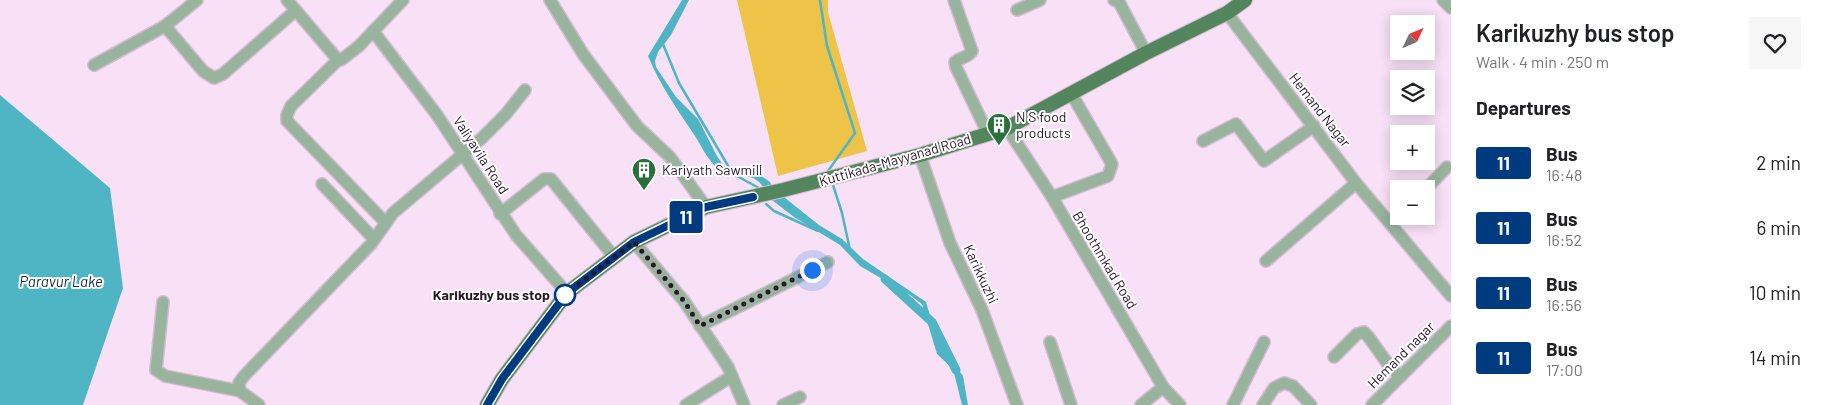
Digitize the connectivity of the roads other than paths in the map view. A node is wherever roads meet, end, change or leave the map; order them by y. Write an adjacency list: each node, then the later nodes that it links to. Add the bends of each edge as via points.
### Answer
1 (197, 0): 14 (street)
2 (287, 0): 12 (street)
3 (402, 0): 15 (street)
4 (550, 0): 32 (street, via 583,54 637,126 670,157)
5 (954, 0): 23 (street, via 972,51 955,62 956,67)
6 (1040, 0): 11 (street)
7 (1114, 0): 16 (street, via 1119,2)
8 (1246, 0): 13 (main road, Kuttikada-Mayyanad Road)
9 (1443, 0): 10 (street)
10 (1451, 8)
11 (1017, 10)
12 (296, 11): 14 (street, via 223,74 214,78 203,71); 17 (street)
13 (1227, 13): 16 (main road, Kuttikada-Mayyanad Road); 21 (street, Hemand Nagar)
14 (165, 26): 18 (street)
15 (373, 31): 17 (street); 26 (street, Valiyavila Road, via 417,87)
16 (1146, 53): 20 (main road, Kuttikada-Mayyanad Road)
17 (338, 60): 35 (street, via 291,106 287,121)
18 (94, 65)
19 (525, 90): 26 (street, via 506,114)
20 (1071, 93): 22 (main road, Kuttikada-Mayyanad Road); 31 (street, via 1112,168 1108,176)
21 (1314, 126): 24 (street, via 1264,161 1236,124); 29 (street, Hemand Nagar)
22 (1007, 128): 23 (main road, Kuttikada-Mayyanad Road); 31 (street, Bhoothmkad Road)
23 (988, 134): 25 (main road, Kuttikada-Mayyanad Road)
24 (1203, 141)
25 (920, 154): 32 (main road, Kuttikada-Mayyanad Road); 60 (street, Karikkuzhi, via 950,243 982,310)
26 (463, 155): 33 (street, Valiyavila Road); 35 (street, via 404,202)
27 (1447, 167): 28 (street)
28 (1435, 180)
29 (1356, 182): 34 (street, Hemand Nagar); 41 (street)
30 (322, 184): 37 (street)
31 (1052, 197): 52 (street, Bhoothmkad Road)
32 (706, 207): 38 (main road, Kuttikada-Mayyanad Road)
33 (500, 214): 39 (street, via 544,180 551,179); 42 (street, Valiyavila Road)
34 (1390, 215)
35 (385, 222): 37 (street)
36 (1399, 225): 43 (street, Hemand Nagar)
37 (374, 239): 53 (street, via 244,376 239,383)
38 (634, 242): 39 (main road, Kuttikada-Mayyanad Road); 45 (street, via 684,301)
39 (614, 257): 42 (main road, Kuttikada-Mayyanad Road)
40 (828, 262): 45 (street)
41 (1266, 262)
42 (567, 293): 56 (main road, Kuttikada-Mayyanad Road, via 502,379)
43 (1451, 296)
44 (163, 302): 53 (street, via 156,370 165,376)
45 (700, 326): 50 (street)
46 (1451, 326): 51 (street, Hemand nagar)
47 (1050, 342): 61 (street)
48 (1264, 342): 64 (street)
49 (1334, 358): 51 (street, Hemand Nagar, via 1364,332 1388,365)
50 (732, 376): 57 (street); 58 (street)
51 (1402, 376): 67 (street, Hemand nagar)
52 (1163, 387): 62 (street); 63 (street, Bhoothmkad Road)
53 (240, 391): 55 (street)
54 (800, 397): 59 (street)
55 (258, 405)
56 (487, 405)
57 (686, 405)
58 (744, 405)
59 (782, 405)
60 (1017, 405)
61 (1071, 405)
62 (1141, 405)
63 (1180, 405)
64 (1233, 405)
65 (1263, 405): 66 (street, via 1274,388 1284,383 1293,386)
66 (1311, 405)
67 (1372, 405)

